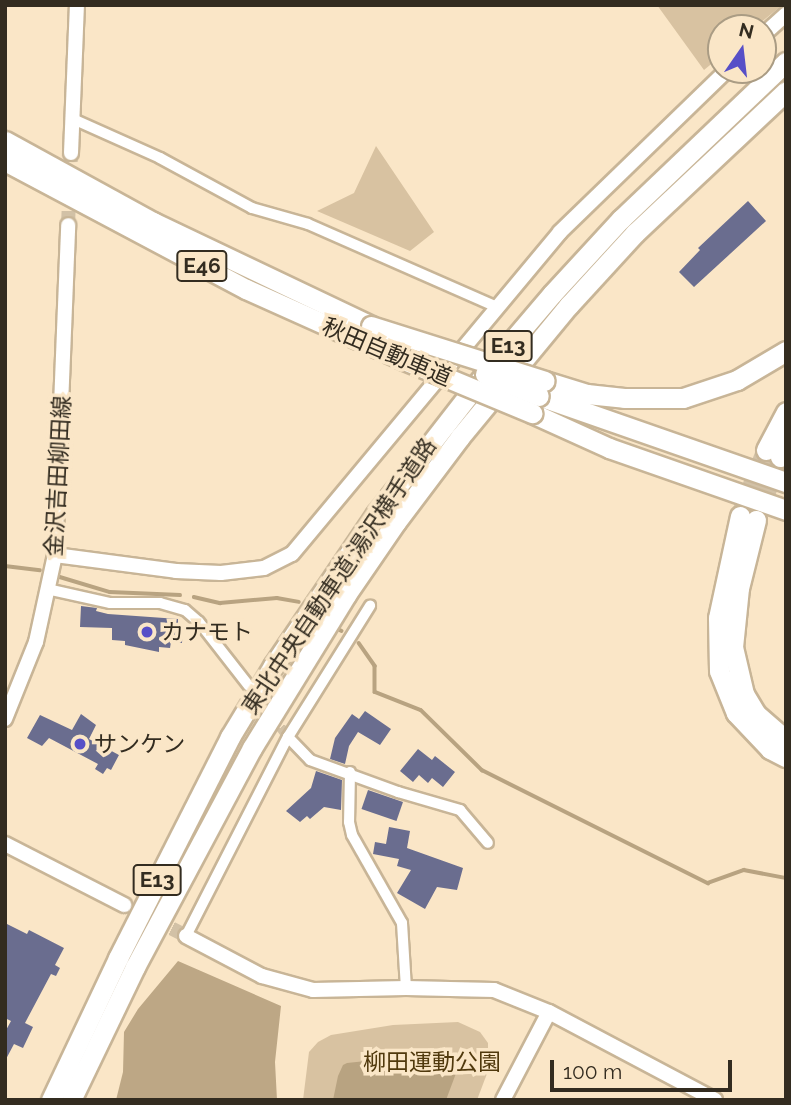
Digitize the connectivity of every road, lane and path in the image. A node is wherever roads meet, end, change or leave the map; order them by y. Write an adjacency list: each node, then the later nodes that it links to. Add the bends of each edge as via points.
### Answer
1 (77, 5): 5 (street)
2 (786, 62): 33 (highway, 東北中央自動車道;湯沢横手道路 / E13, via 687,153 552,294 376,514 230,737)
3 (713, 84): 10 (street, via 560,232)
4 (786, 91): 34 (highway, 東北中央自動車道;湯沢横手道路 / E13, via 635,233 486,405 396,522 252,748 135,967)
5 (73, 119): 7 (street); 10 (street, via 160,158 252,208 308,224)
6 (5, 141): 12 (highway, 秋田自動車道 / E46, bridge, via 153,222 371,326)
7 (71, 153)
8 (5, 161): 12 (highway, 秋田自動車道 / E46, bridge, via 246,289 404,360)
9 (68, 225): 18 (street, 金沢吉田柳田線)
10 (497, 307): 18 (street, via 304,542 280,562 246,572 221,573)
11 (786, 351): 12 (highway, via 737,380 683,398)
12 (539, 397): 15 (highway, 秋田自動車道 / E46); 16 (highway, 秋田自動車道 / E46, via 642,455); 17 (highway, via 609,448)
13 (786, 412): 14 (highway)
14 (777, 451)
15 (786, 482)
16 (786, 502)
17 (786, 510)
18 (55, 555): 19 (street, 金沢吉田柳田線)
19 (47, 589): 21 (street, via 125,605 160,603 185,610); 22 (street, 金沢吉田柳田線, via 36,642)
20 (370, 606): 23 (street)
21 (248, 685)
22 (5, 719)
23 (288, 737): 26 (street, via 310,760); 30 (street)
24 (786, 740): 25 (highway, via 756,714 744,694 733,648 748,518 718,618 719,671 736,713 770,749)
25 (786, 757)
26 (350, 772): 28 (street, via 359,779 460,810); 31 (street, via 352,835 402,923)
27 (5, 844): 29 (street)
28 (488, 844)
29 (124, 905)
30 (186, 936): 31 (street, via 262,976 313,990)
31 (405, 988): 32 (street, via 494,990)
32 (549, 1012): 35 (street); 36 (street)
33 (51, 1100)
34 (71, 1100)
35 (503, 1100)
36 (715, 1100)

